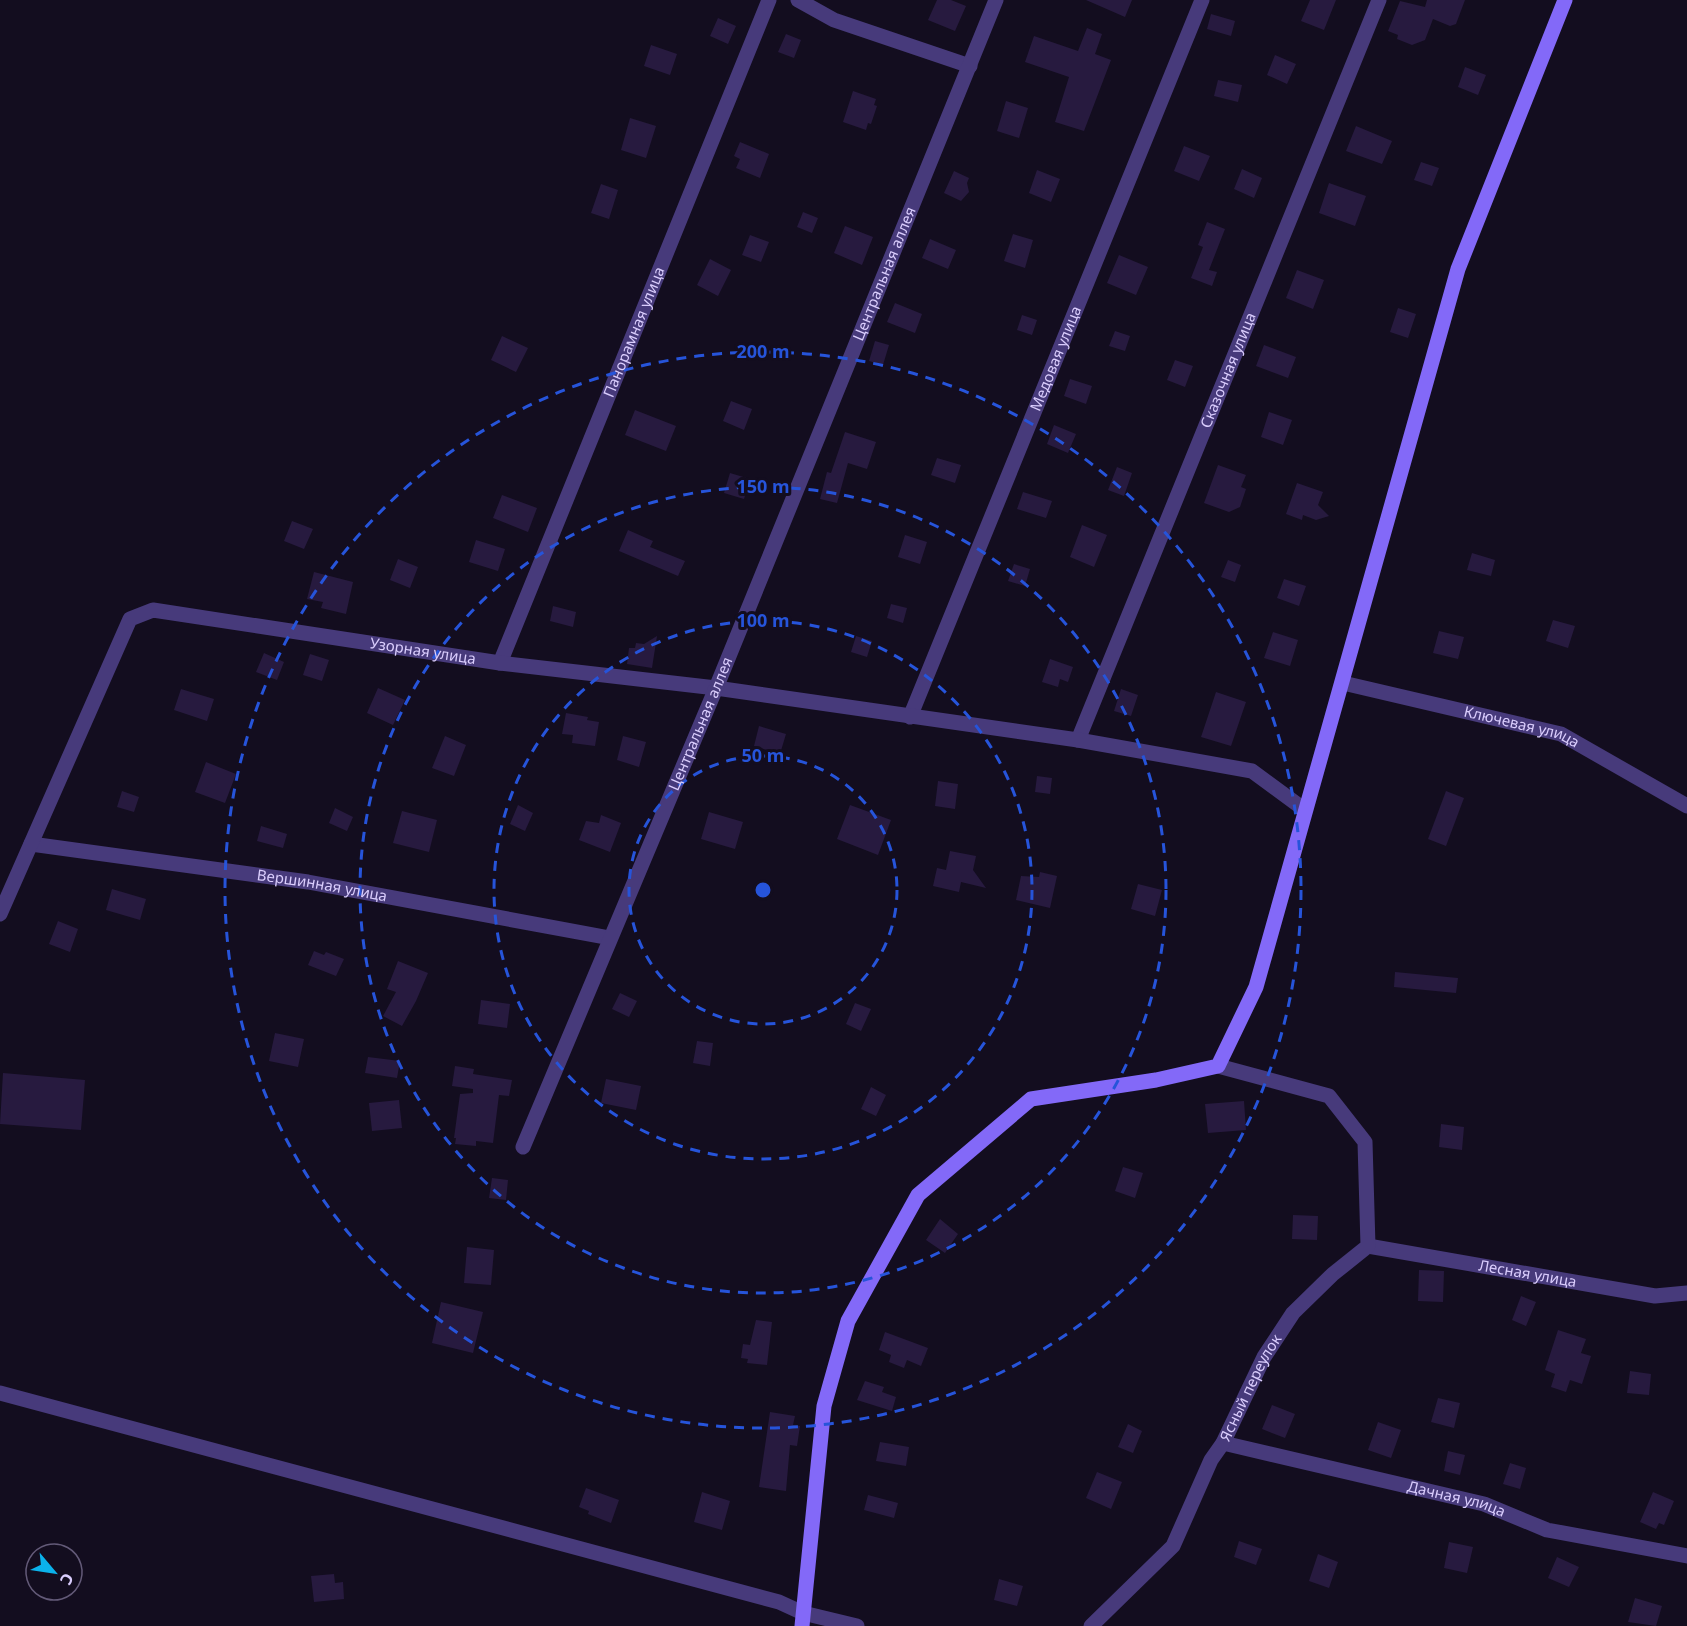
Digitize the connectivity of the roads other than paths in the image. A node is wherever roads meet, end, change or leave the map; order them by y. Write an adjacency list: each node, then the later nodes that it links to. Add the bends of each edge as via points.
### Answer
1 (769, 0): 8 (street, Панорамная улица)
2 (798, 0): 7 (street, via 834,20)
3 (996, 0): 7 (street, Центральная аллея)
4 (1202, 0): 11 (street, Медовая улица)
5 (1378, 0): 12 (street, Сказочная улица)
6 (1565, 0): 9 (street, via 1458,269)
7 (970, 66): 10 (street, Центральная аллея)
8 (500, 663): 10 (street, Узорная улица); 15 (street, Узорная улица, via 153,610 130,619)
9 (1343, 683): 13 (street, Ключевая улица, via 1561,734); 14 (street)
10 (716, 688): 11 (street, Узорная улица); 17 (street, Центральная аллея)
11 (910, 717): 12 (street, Узорная улица)
12 (1078, 740): 14 (street, Узорная улица, via 1252,771)
13 (1687, 806)
14 (1305, 810): 18 (street, via 1256,987)
15 (31, 844): 16 (street); 17 (street, Вершинная улица, via 308,882)
16 (0, 914)
17 (610, 938): 19 (street, Центральная аллея)
18 (1218, 1066): 20 (street, via 1329,1096 1365,1142); 25 (street, via 1156,1080 1031,1098 918,1195 849,1321 824,1406)
19 (523, 1147)
20 (1368, 1246): 21 (street, Лесная улица, via 1655,1296); 23 (street, Ясный переулок, via 1293,1313 1264,1357)
21 (1687, 1293)
22 (0, 1393): 25 (street, via 778,1602)
23 (1223, 1443): 24 (street, Дачная улица, via 1484,1504 1547,1530); 27 (street, Ясный переулок, via 1211,1460 1173,1546)
24 (1687, 1556)
25 (802, 1619): 26 (street)
26 (857, 1626)
27 (1090, 1626)

